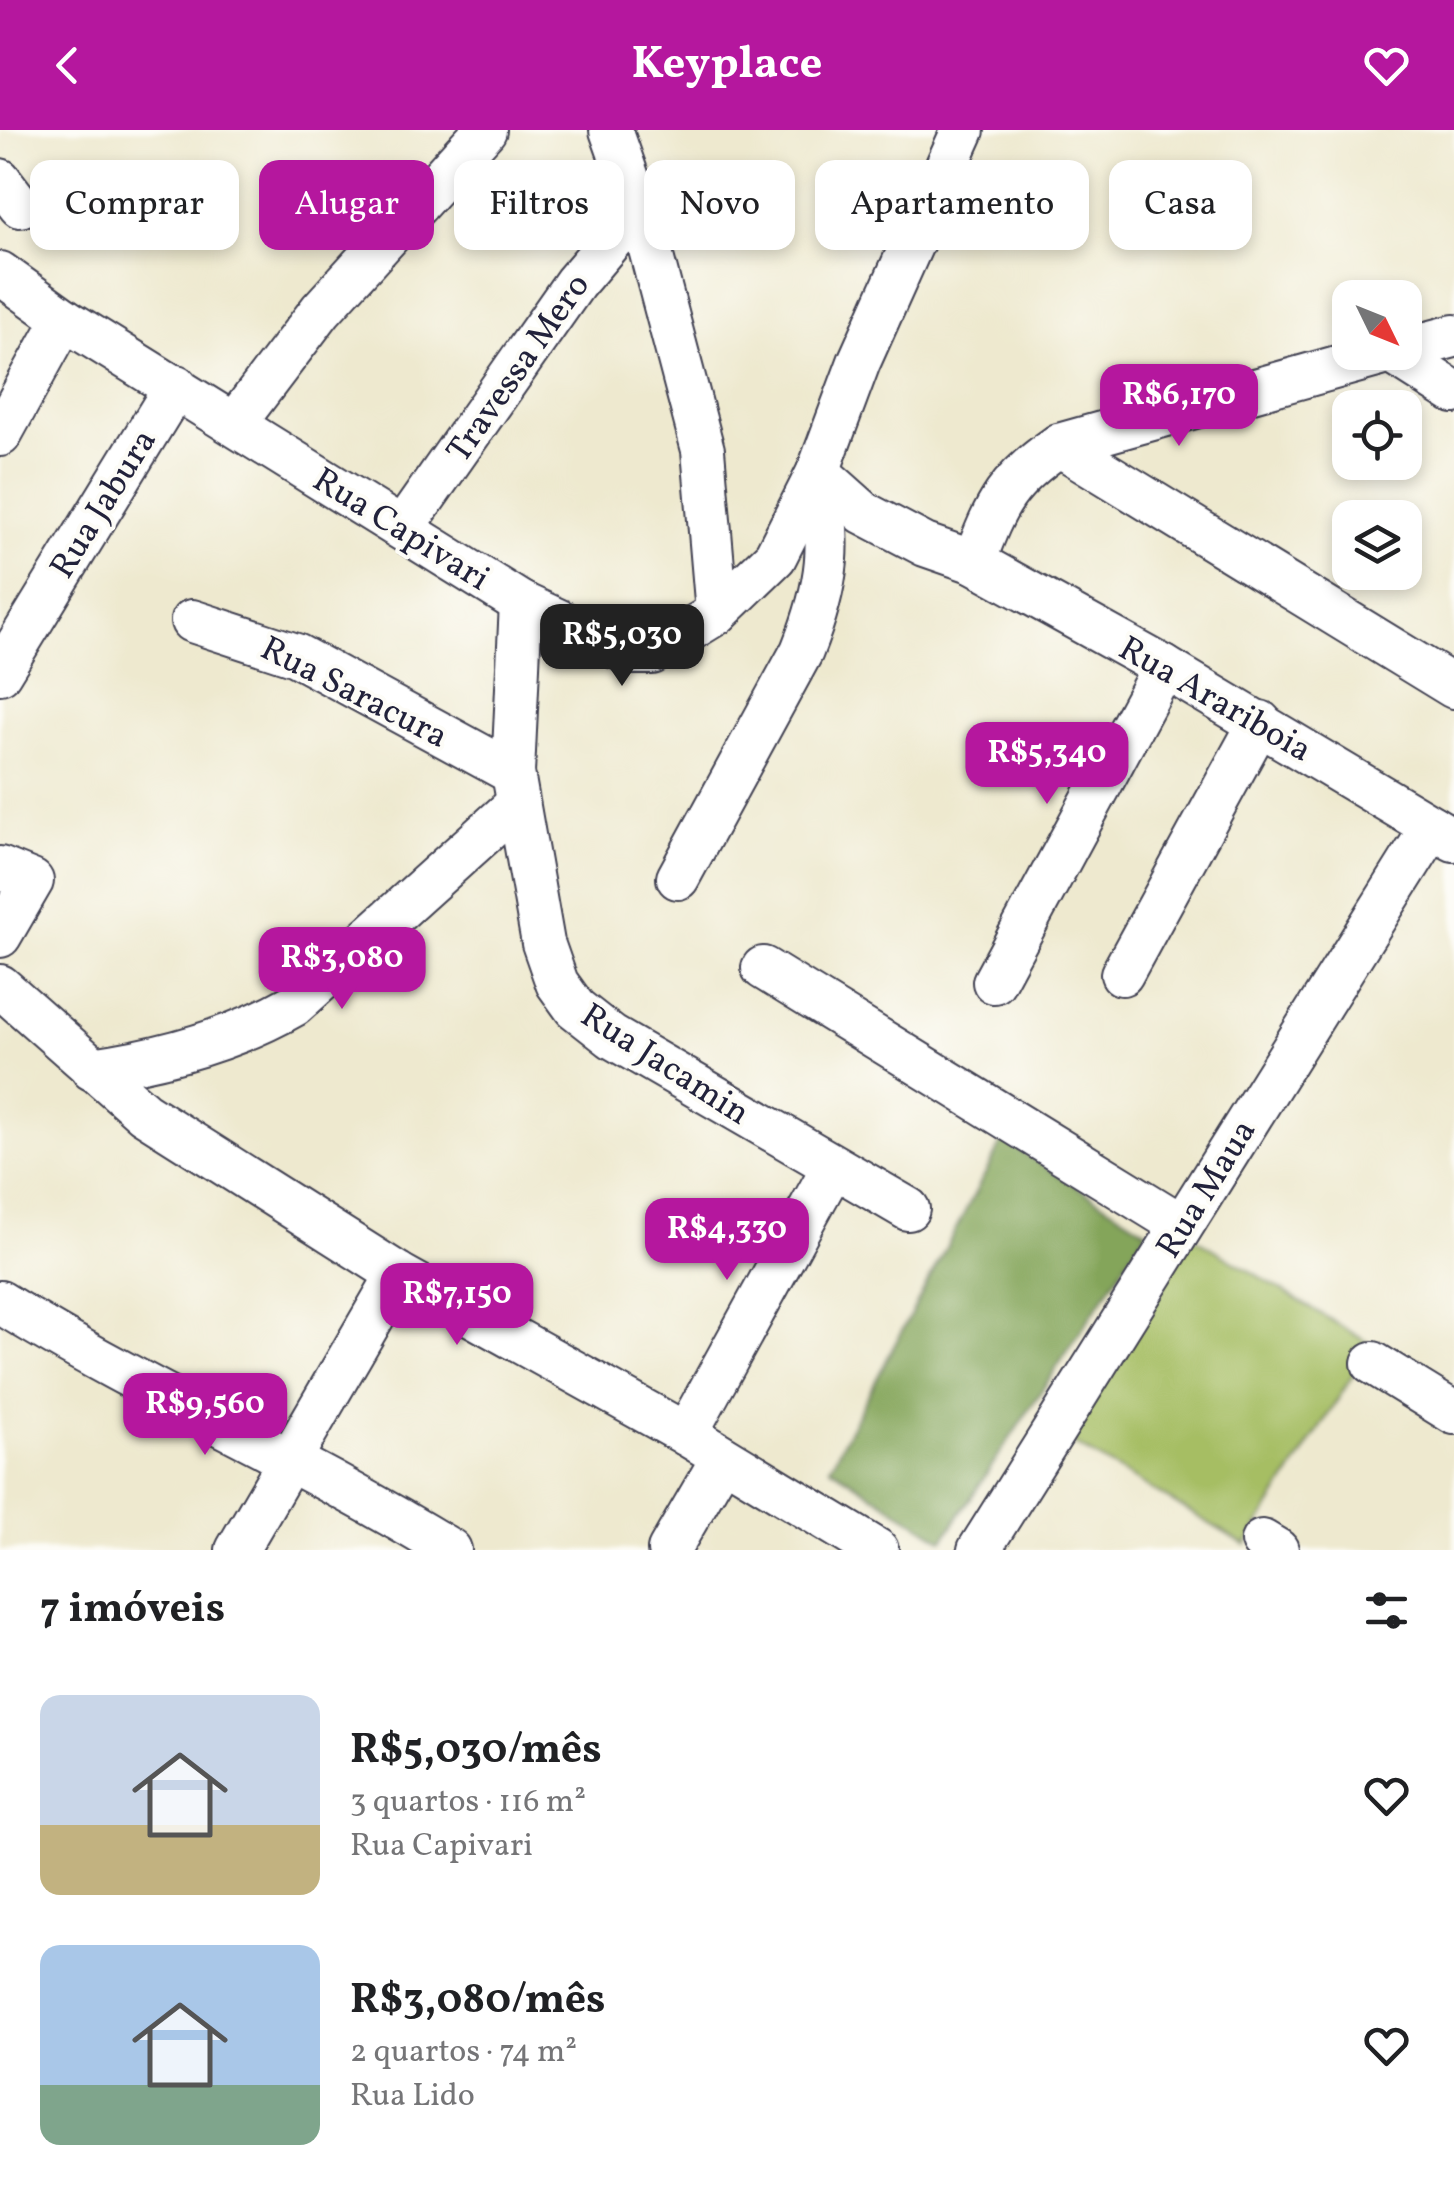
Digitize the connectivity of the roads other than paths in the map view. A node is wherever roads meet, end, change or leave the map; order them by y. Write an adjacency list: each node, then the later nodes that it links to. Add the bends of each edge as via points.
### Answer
1 (485, 130): 13 (street, via 320,310)
2 (612, 130): 4 (street)
3 (963, 130): 16 (street, Rua Capivari, via 859,362)
4 (640, 215): 17 (street, Travessa Mero, via 575,283); 20 (street, via 703,450)
5 (0, 273): 6 (street, Rua Capivari)
6 (64, 319): 11 (street, Rua Capivari); 14 (street)
7 (1454, 336): 8 (street)
8 (1422, 344)
9 (1332, 369): 15 (street)
10 (1419, 370): 12 (street)
11 (176, 386): 13 (street, Rua Capivari); 23 (street, Rua Jabura)
12 (1454, 392)
13 (234, 423): 17 (street, Rua Capivari)
14 (0, 434)
15 (1059, 445): 18 (street, via 1002,494); 24 (street)
16 (818, 472): 18 (street, Rua Arariboia, via 864,513); 20 (street, Rua Capivari, via 776,558); 29 (street, via 829,527 818,612)
17 (404, 528): 19 (street, Rua Capivari)
18 (974, 562): 22 (street, Rua Arariboia)
19 (521, 603): 20 (street, Rua Capivari, via 638,655 664,648); 26 (street, Rua Jacamin)
20 (717, 613)
21 (192, 621): 26 (street, Rua Saracura, via 296,655)
22 (1164, 667): 25 (street, Rua Arariboia); 33 (street)
23 (0, 673)
24 (1454, 687)
25 (1260, 722): 27 (street, Rua Arariboia); 32 (street)
26 (514, 789): 35 (street, via 294,1005 252,1029); 36 (street, Rua Jacamin, via 542,943 575,1008 612,1037)
27 (1443, 834): 38 (street, Rua Maua)
28 (16, 874): 30 (street)
29 (678, 878)
30 (0, 936)
31 (763, 968): 38 (street)
32 (1122, 974)
33 (994, 982)
34 (0, 986): 35 (street)
35 (92, 1069): 39 (street, via 144,1113)
36 (832, 1167): 37 (street, Rua Jacamin); 43 (street)
37 (908, 1209)
38 (1181, 1225): 50 (street, Rua Maua)
39 (398, 1274): 43 (street); 45 (street)
40 (0, 1302): 45 (street)
41 (1373, 1363): 42 (street)
42 (1454, 1413)
43 (686, 1434): 44 (street)
44 (724, 1457): 46 (street); 49 (street)
45 (290, 1460): 47 (street); 48 (street)
46 (869, 1548)
47 (237, 1550)
48 (450, 1550)
49 (669, 1550)
50 (980, 1550)

